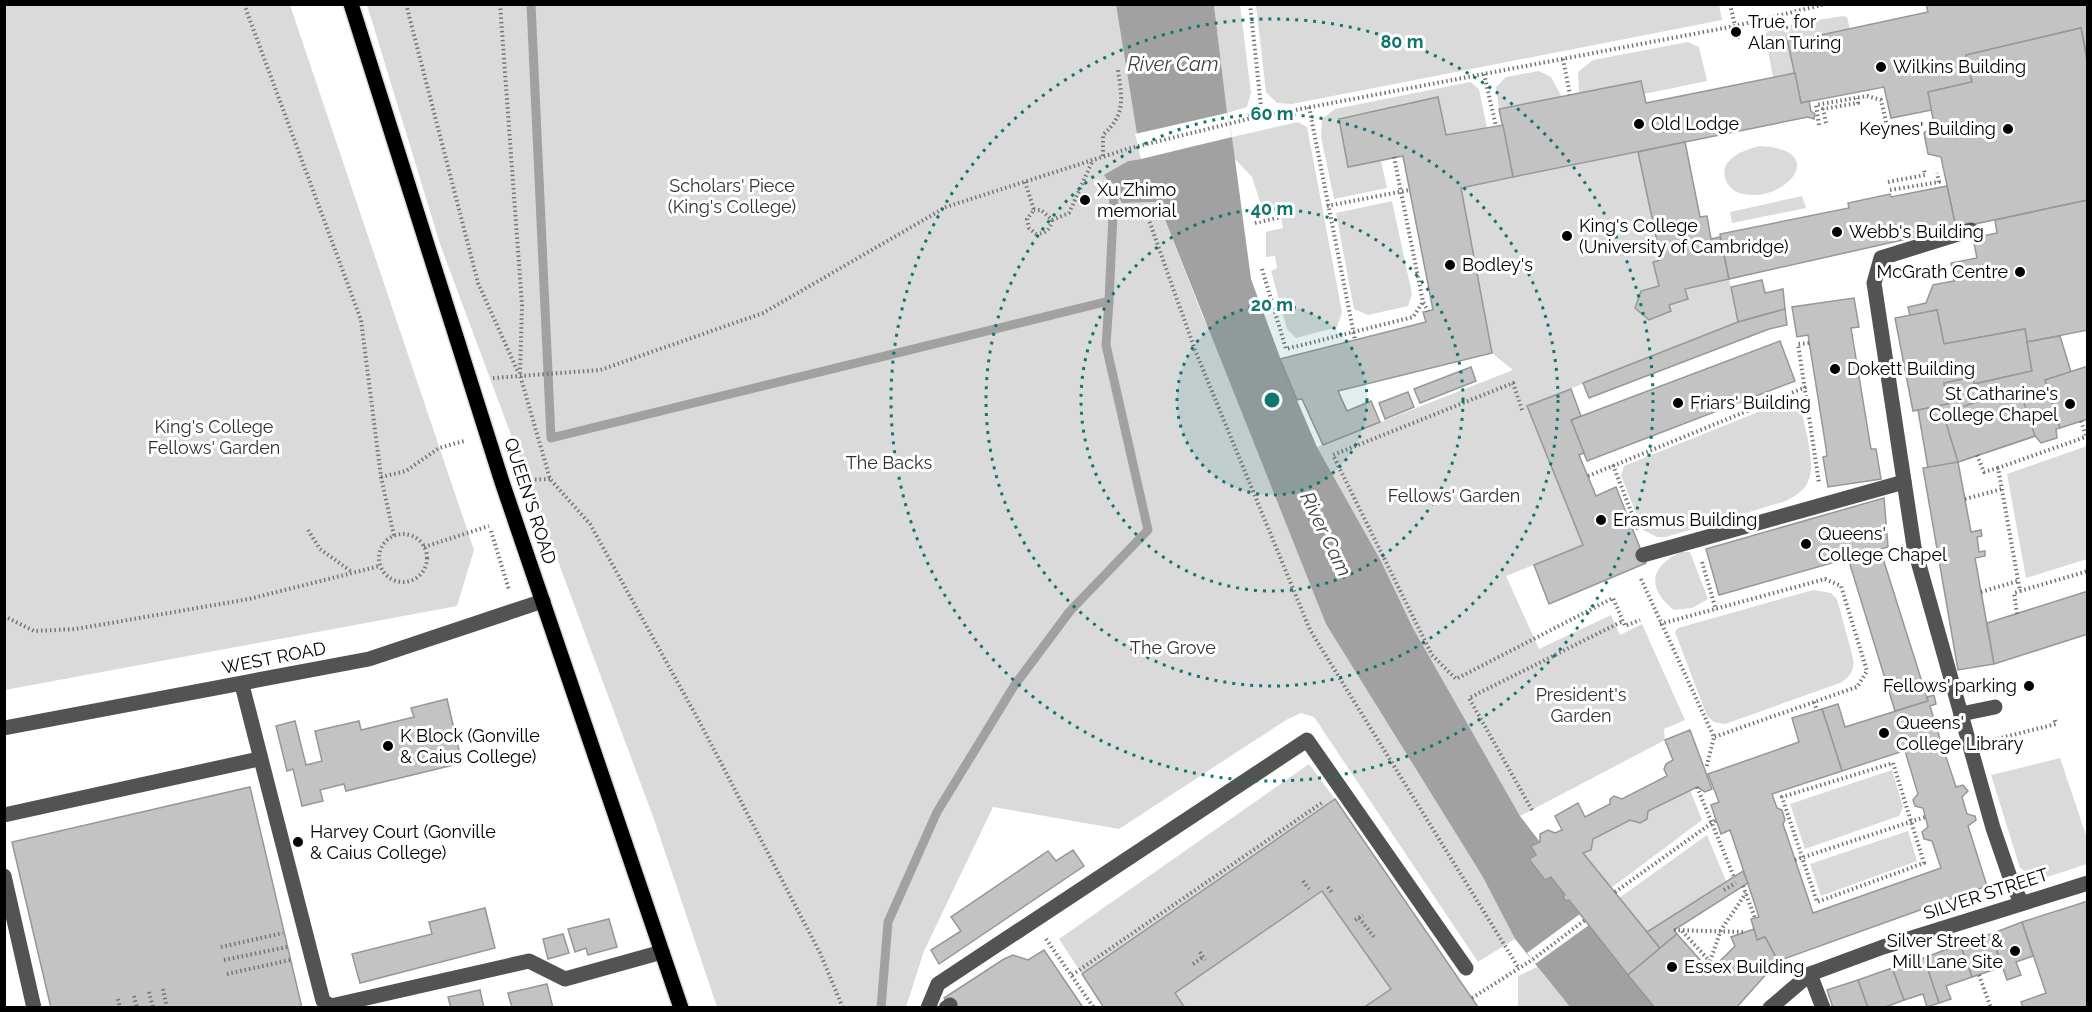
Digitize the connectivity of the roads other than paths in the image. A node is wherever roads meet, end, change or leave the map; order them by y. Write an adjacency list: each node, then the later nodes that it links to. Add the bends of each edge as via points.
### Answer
1 (351, 4): 5 (main road, QUEEN'S ROAD)
2 (1971, 230): 3 (street, via 1880,252 1874,283)
3 (1904, 482): 4 (street); 8 (street, via 1914,547)
4 (1645, 555)
5 (543, 600): 6 (street, WEST ROAD, via 369,659); 15 (main road, QUEEN'S ROAD)
6 (242, 685): 9 (street, WEST ROAD); 10 (street)
7 (1995, 707): 8 (street)
8 (1960, 714): 14 (street, via 1993,828)
9 (4, 728)
10 (260, 759): 11 (street); 15 (street, via 322,1001 331,1006 529,961 565,980)
11 (4, 815)
12 (4, 876): 18 (street)
13 (2088, 883): 14 (street, SILVER STREET)
14 (2022, 903): 17 (street, SILVER STREET)
15 (663, 952): 19 (main road, QUEEN'S ROAD)
16 (1466, 968): 20 (street, via 1307,740 938,984)
17 (1810, 974): 21 (street, SILVER STREET); 22 (street)
18 (34, 1008)
19 (681, 1008)
20 (928, 1008)
21 (1770, 1008)
22 (1823, 1008)

